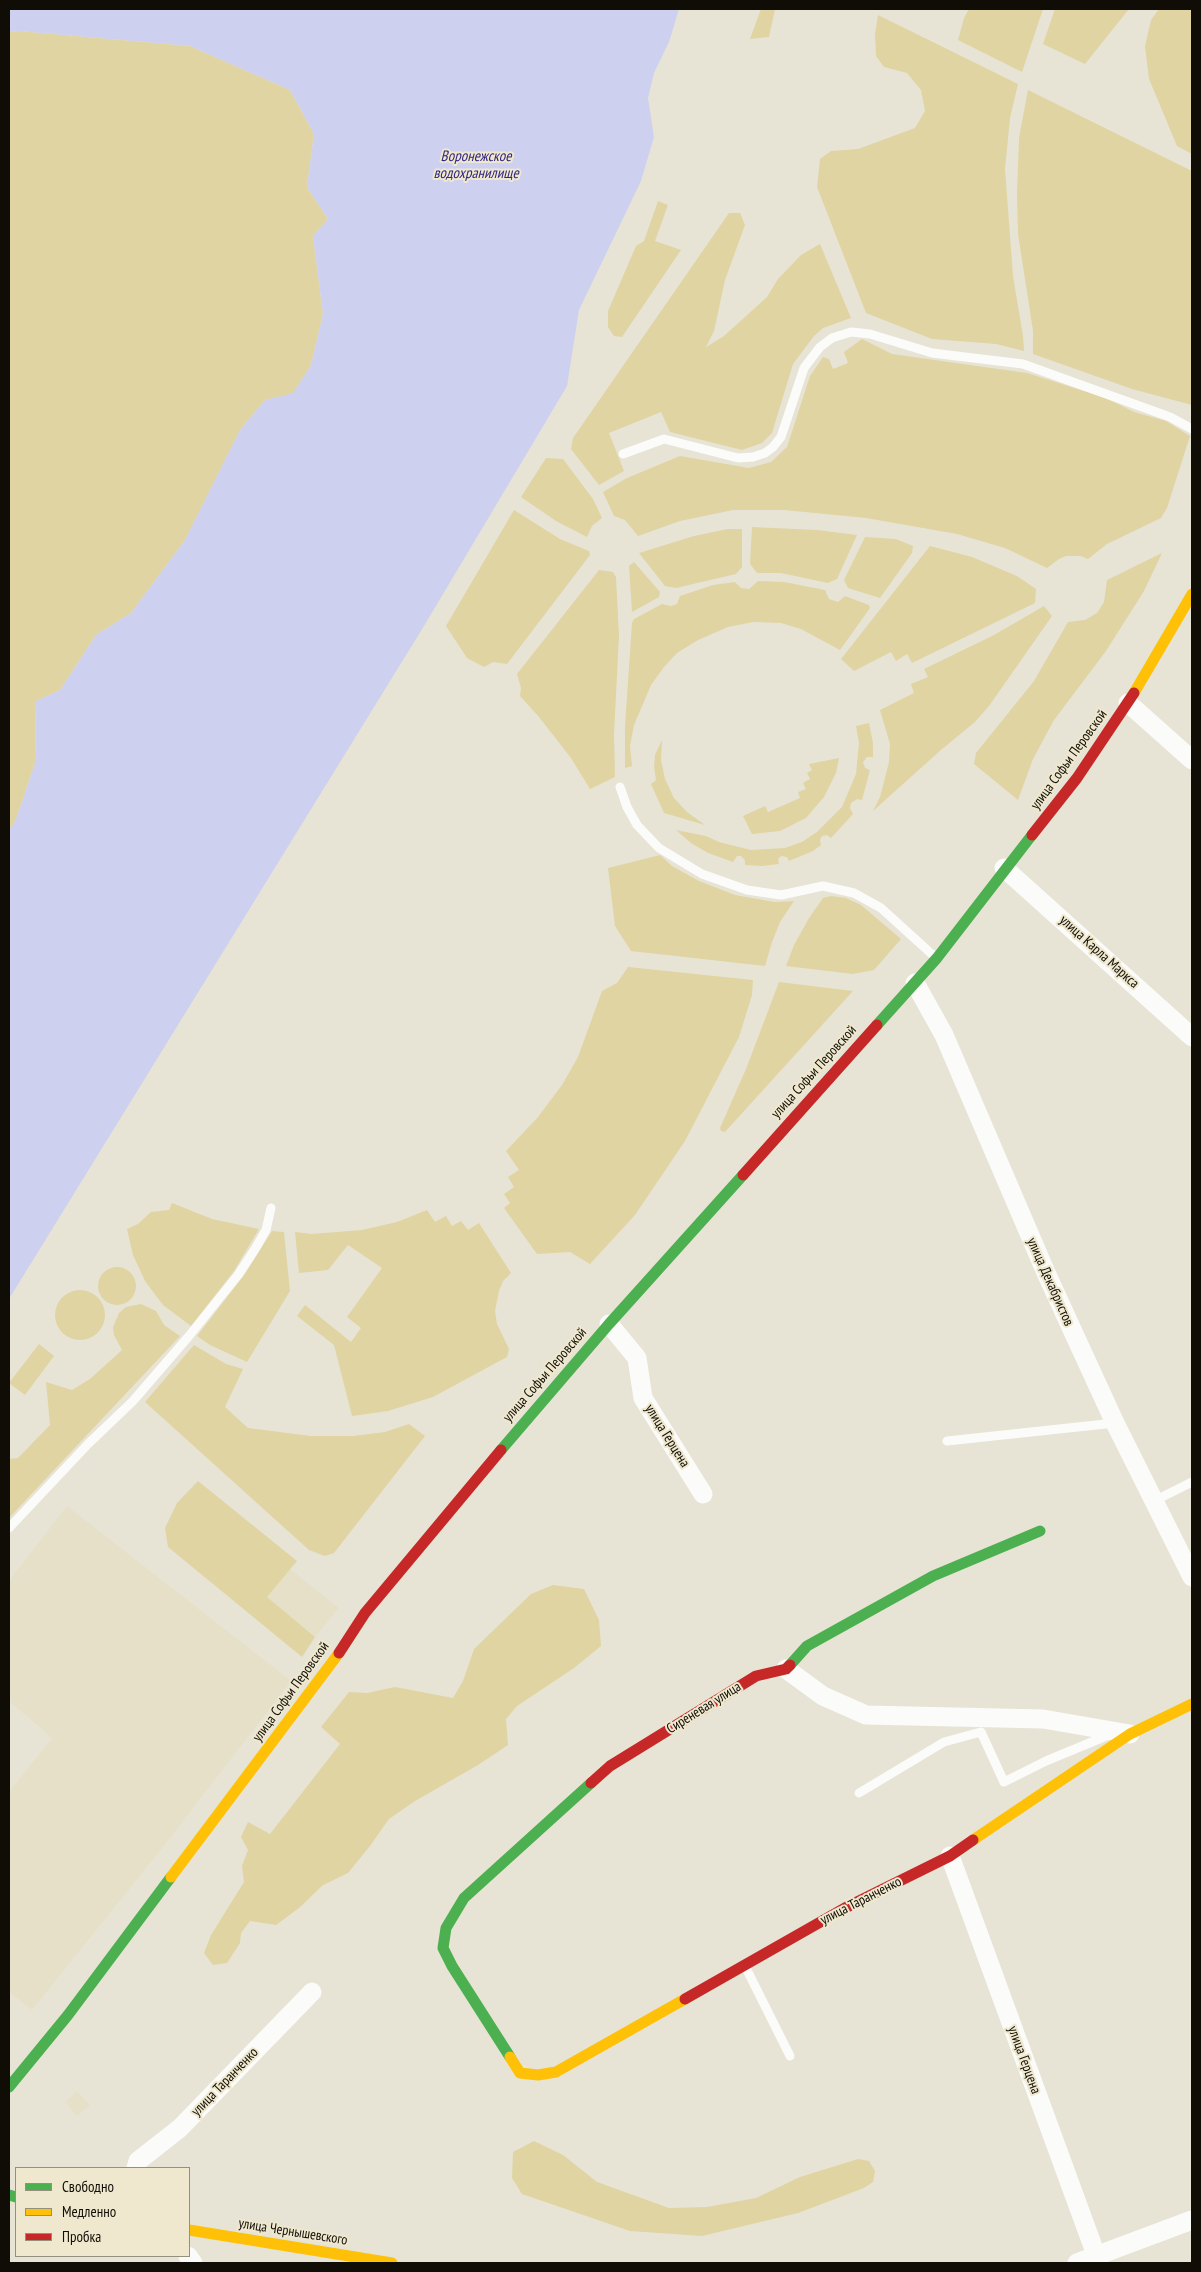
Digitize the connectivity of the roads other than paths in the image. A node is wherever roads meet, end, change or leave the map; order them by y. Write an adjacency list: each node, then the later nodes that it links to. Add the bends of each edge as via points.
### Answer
1 (1192, 429): 2 (lane, via 1170,417 1023,364 932,353 870,334 851,332 832,338 820,347 804,368 781,436 765,453 738,458 664,439)
2 (623, 454)
3 (1192, 594): 4 (main road, улица Софьи Перовской)
4 (1128, 703): 5 (street); 7 (main road, улица Софьи Перовской, via 1077,778)
5 (1192, 760)
6 (620, 787): 8 (lane, via 637,826 659,848 702,874 747,890 781,895 824,886 854,893 881,908)
7 (1004, 868): 8 (main road, улица Софьи Перовской); 10 (street, улица Карла Маркса)
8 (937, 958): 9 (main road, улица Софьи Перовской)
9 (915, 983): 12 (main road, улица Софьи Перовской); 13 (street, улица Декабристов, via 944,1035)
10 (1192, 1037)
11 (270, 1208): 18 (lane, via 266,1230 255,1250 189,1336 133,1401)
12 (609, 1324): 16 (street, улица Герцена, via 637,1358 643,1398); 32 (main road, улица Софьи Перовской, via 365,1613 323,1676 68,2015)
13 (1114, 1423): 14 (lane); 17 (street, улица Декабристов)
14 (947, 1441)
15 (1192, 1482): 17 (lane)
16 (703, 1494)
17 (1154, 1501): 20 (street, улица Декабристов)
18 (9, 1528)
19 (1040, 1531): 21 (main road, via 933,1576 807,1646)
20 (1192, 1577)
21 (786, 1668): 23 (street, via 823,1696 866,1715 1043,1718); 27 (main road, Сиреневая улица, via 756,1676 602,1772 464,1898 446,1928 443,1948)
22 (1192, 1704): 23 (main road, улица Таранченко)
23 (1123, 1733): 24 (lane, via 1046,1761 1004,1782 981,1732 944,1742); 25 (main road, улица Таранченко)
24 (859, 1792)
25 (950, 1856): 26 (main road, улица Таранченко, via 845,1908); 36 (street, улица Герцена)
26 (745, 1965): 30 (lane); 31 (main road, улица Таранченко, via 556,2072 538,2075)
27 (452, 1966): 28 (lane); 31 (main road, Сиреневая улица)
28 (450, 1982)
29 (312, 1992): 33 (street, улица Таранченко, via 180,2128 138,2161)
30 (790, 2056)
31 (520, 2072)
32 (9, 2087)
33 (136, 2167)
34 (1192, 2220): 36 (street)
35 (190, 2230): 37 (main road, улица Чернышевского)
36 (1098, 2260): 38 (street)
37 (392, 2263)
38 (1077, 2263)

